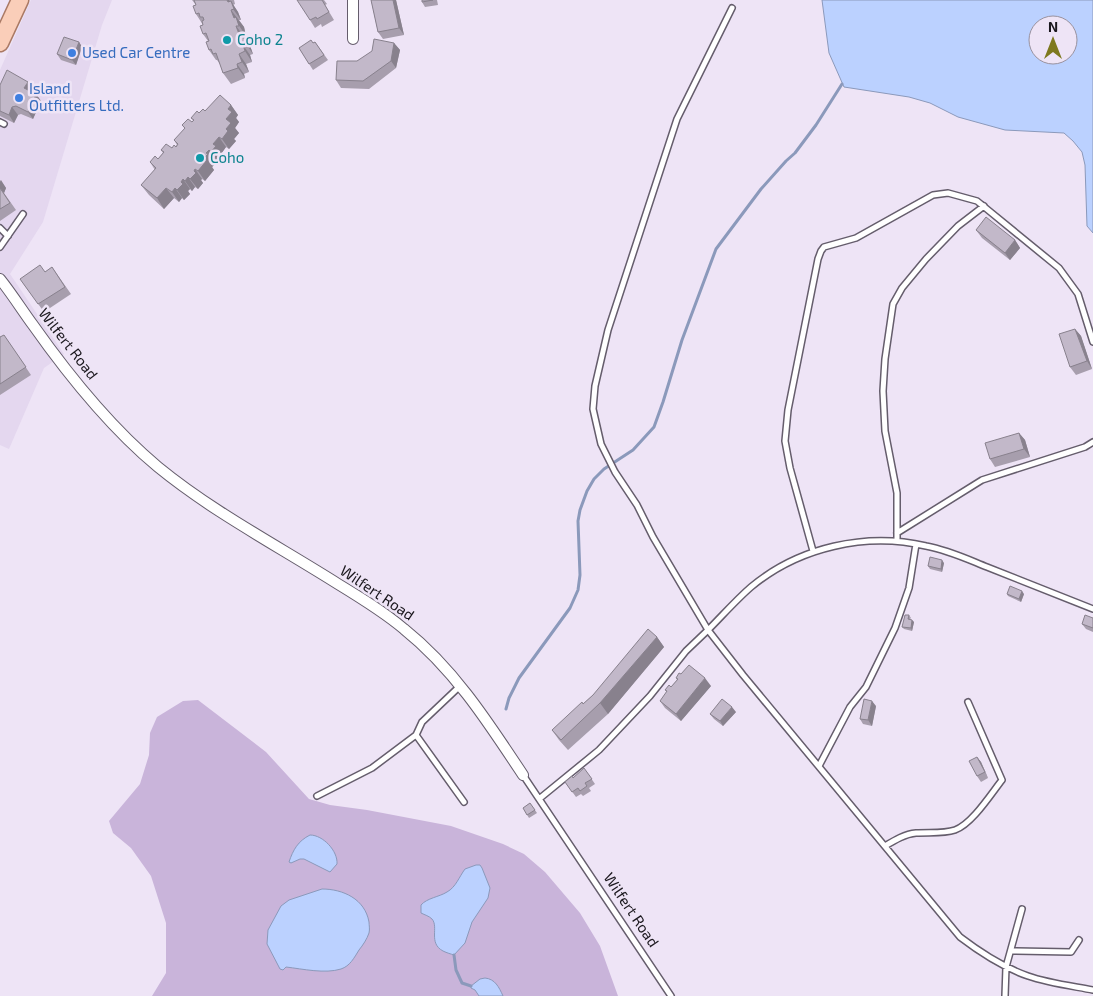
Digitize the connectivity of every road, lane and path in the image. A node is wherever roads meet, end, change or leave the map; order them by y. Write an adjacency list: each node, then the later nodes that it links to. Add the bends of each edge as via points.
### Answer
1 (20, 0): 5 (main road)
2 (353, 0): 4 (street)
3 (732, 8): 19 (lane, via 677,119 608,330 595,386 594,409 601,444 614,472 637,505)
4 (354, 39)
5 (0, 44)
6 (984, 206): 12 (lane, via 1070,280 1078,294); 14 (lane, via 958,226 926,259 893,304 883,391 885,431 897,492); 17 (lane, via 948,193 933,195 856,238 820,251 788,410 785,441)
7 (23, 214): 9 (lane)
8 (0, 228): 9 (lane)
9 (8, 236): 10 (lane)
10 (0, 247)
11 (0, 279): 20 (street, Wilfert Road, via 79,385 119,431 158,467 404,629 442,663)
12 (1093, 342)
13 (1093, 442): 14 (lane, via 982,480)
14 (896, 533): 15 (lane)
15 (896, 541): 16 (lane); 17 (lane, via 844,544)
16 (916, 544): 18 (lane, via 952,552); 23 (lane, via 908,588 895,628 866,687 850,708)
17 (813, 552): 19 (lane, via 752,586)
18 (1093, 609)
19 (708, 630): 23 (lane); 26 (lane, via 600,750)
20 (460, 686): 22 (lane, via 422,722); 24 (street, Wilfert Road)
21 (968, 702): 28 (lane, via 1002,780 972,817 956,830 914,833)
22 (416, 736): 25 (lane, via 372,768); 27 (lane)
23 (819, 766): 28 (lane)
24 (523, 775): 26 (lane, Wilfert Road)
25 (317, 796)
26 (539, 799): 34 (lane, Wilfert Road)
27 (464, 802)
28 (885, 846): 32 (lane, via 960,937)
29 (1022, 909): 31 (lane)
30 (1079, 940): 31 (lane, via 1071,952)
31 (1011, 951): 32 (lane)
32 (1006, 967): 33 (lane, via 1029,976); 35 (lane)
33 (1093, 990)
34 (671, 996)
35 (1005, 996)

